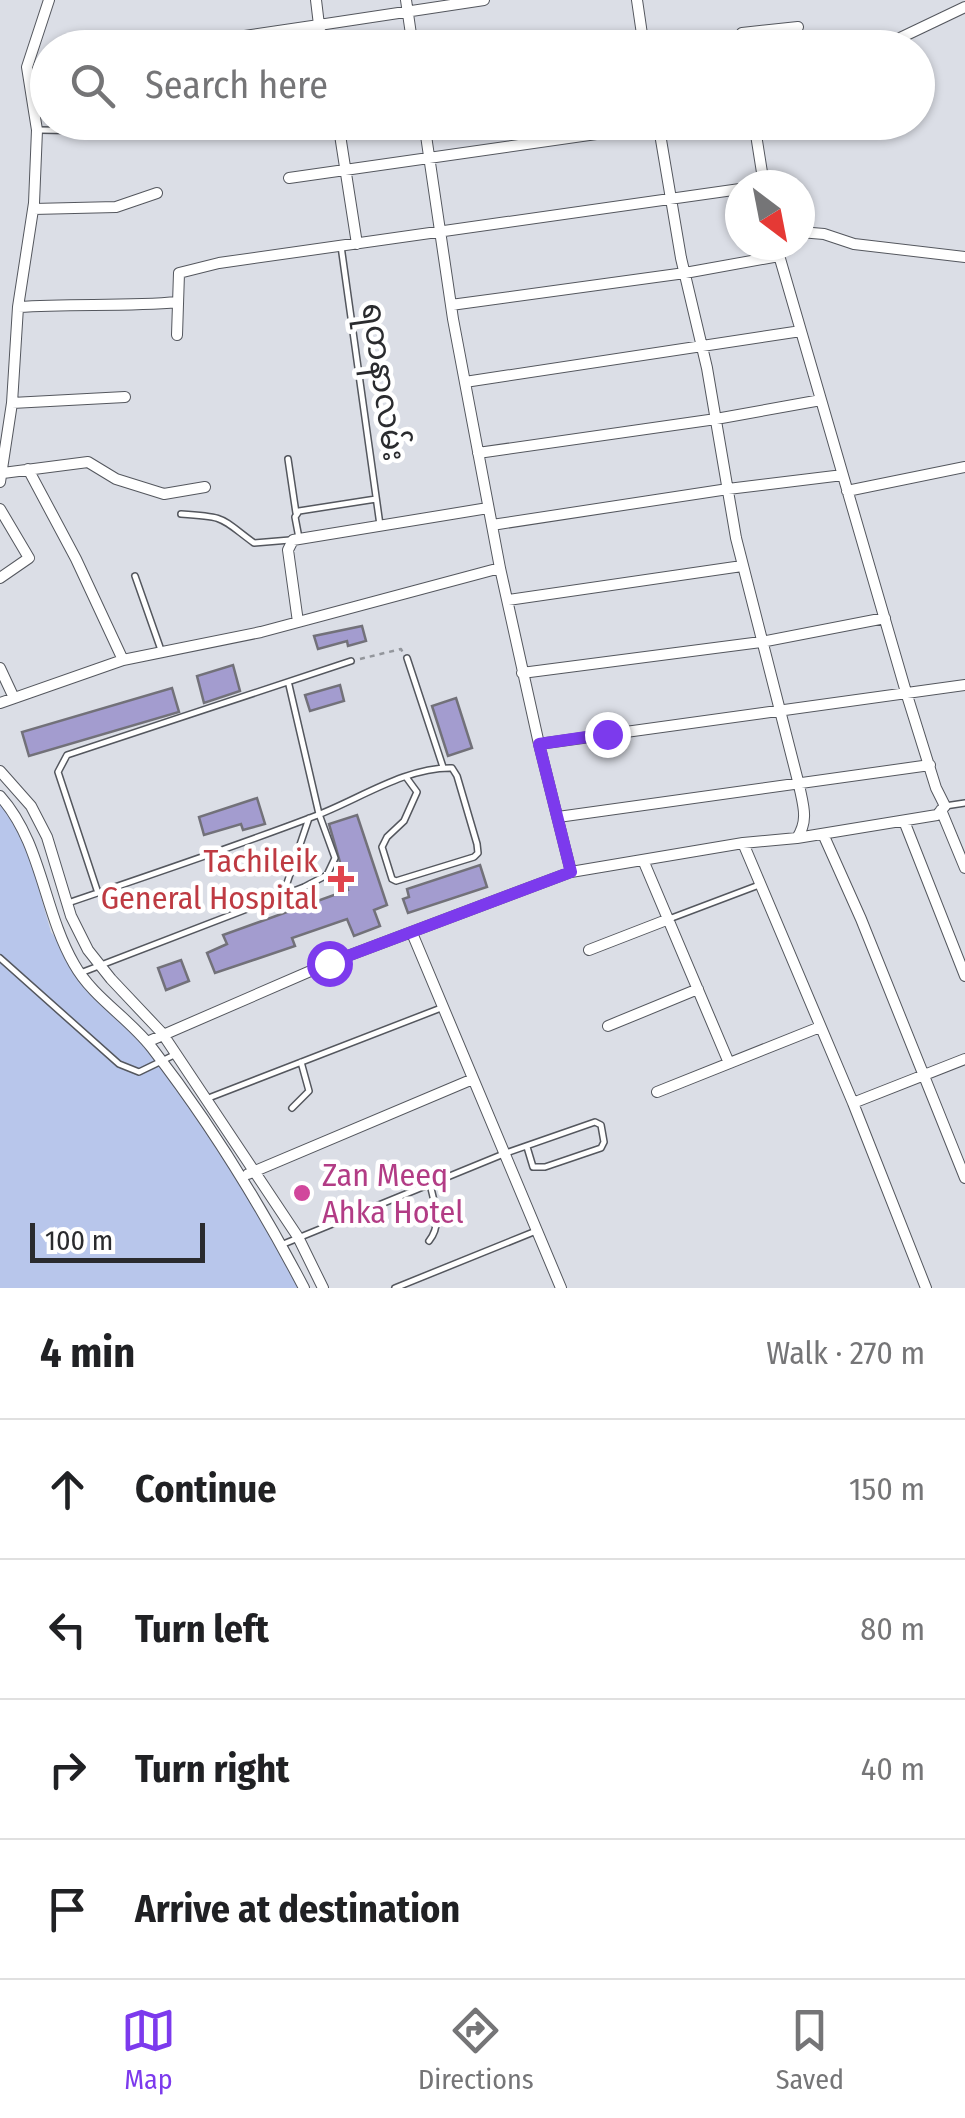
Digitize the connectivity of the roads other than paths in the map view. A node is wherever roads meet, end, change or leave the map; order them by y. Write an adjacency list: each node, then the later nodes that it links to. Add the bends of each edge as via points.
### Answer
1 (49, 0): 9 (street)
2 (316, 0): 7 (street)
3 (484, 0): 6 (street)
4 (637, 0): 12 (street)
5 (964, 4): 14 (street)
6 (407, 6): 7 (street)
7 (318, 25): 10 (street); 11 (street)
8 (798, 27): 13 (street)
9 (40, 30)
10 (284, 30)
11 (319, 30)
12 (641, 30)
13 (770, 30)
14 (914, 30)
15 (36, 140): 28 (street)
16 (341, 140): 23 (street)
17 (426, 140): 21 (street)
18 (554, 140): 21 (street)
19 (662, 140): 27 (street)
20 (757, 140): 22 (street)
21 (429, 159): 23 (street); 29 (street)
22 (762, 170)
23 (346, 171): 24 (street); 31 (street)
24 (289, 178)
25 (725, 191): 27 (street)
26 (157, 193): 28 (street, via 116,207)
27 (671, 199): 29 (street); 36 (street)
28 (33, 210): 39 (street)
29 (441, 232): 31 (street); 38 (street)
30 (815, 233): 33 (street)
31 (357, 244): 32 (street)
32 (341, 246): 37 (street, via 178,272); 57 (lane, ရတနာလမ်း)
33 (965, 257)
34 (740, 260): 36 (street)
35 (781, 260): 40 (street)
36 (685, 273): 38 (street); 42 (street)
37 (178, 302): 39 (street); 41 (street)
38 (450, 305): 43 (street)
39 (18, 307): 46 (street)
40 (801, 331): 42 (street); 45 (street)
41 (178, 335)
42 (702, 346): 43 (street); 47 (street)
43 (464, 382): 48 (street)
44 (126, 397): 46 (street)
45 (821, 400): 47 (street); 52 (street)
46 (12, 403): 53 (street)
47 (716, 419): 48 (street); 55 (street)
48 (478, 453): 58 (street)
49 (288, 459): 60 (lane)
50 (965, 467): 56 (street)
51 (28, 470): 53 (street); 54 (street, via 88,462 164,494); 75 (street)
52 (843, 475): 55 (street); 56 (street)
53 (2, 477)
54 (206, 487)
55 (728, 489): 63 (street); 65 (street)
56 (848, 491): 70 (street)
57 (377, 499): 60 (lane); 62 (lane, ရတနာလမ်း)
58 (488, 508): 62 (street); 63 (street)
59 (0, 509): 68 (street, via 28,558)
60 (296, 513): 64 (lane)
61 (182, 514): 64 (lane, via 219,516 254,543)
62 (380, 525): 64 (street)
63 (492, 525): 66 (street)
64 (296, 539): 71 (street, via 288,550)
65 (742, 566): 69 (street); 72 (street)
66 (500, 568): 69 (street); 71 (street)
67 (136, 576): 73 (lane)
68 (0, 578)
69 (508, 600): 78 (street)
70 (886, 618): 72 (street); 81 (street)
71 (298, 622): 73 (street)
72 (761, 642): 78 (street); 84 (street)
73 (161, 650): 75 (street)
74 (408, 658): 87 (lane)
75 (123, 660): 82 (street)
76 (352, 661): 79 (lane)
77 (0, 668): 82 (street)
78 (522, 673): 85 (street)
79 (289, 684): 94 (lane); 105 (lane, via 67,756 58,772)
80 (965, 684): 81 (street)
81 (906, 692): 84 (street); 86 (street)
82 (14, 698): 83 (street)
83 (0, 703)
84 (778, 709): 85 (street); 90 (street)
85 (539, 744): 95 (street)
86 (930, 765): 90 (street); 93 (street)
87 (442, 768): 89 (lane); 89 (lane, via 457,776 478,853 396,881 382,847 414,804 416,792)
88 (0, 771): 107 (street, via 31,806)
89 (406, 777): 94 (lane)
90 (799, 785): 95 (street); 99 (street, via 806,820)
91 (0, 796): 113 (street, via 29,842)
92 (965, 803): 93 (lane)
93 (943, 808): 97 (street); 102 (street)
94 (319, 814): 96 (lane); 106 (lane, via 334,850 333,866)
95 (558, 817): 103 (street)
96 (308, 818): 105 (lane); 106 (lane)
97 (904, 820): 98 (street); 114 (street)
98 (823, 834): 99 (street); 126 (street)
99 (797, 838): 100 (street)
100 (743, 843): 101 (street); 104 (street)
101 (644, 860): 103 (street); 108 (street)
102 (965, 868)
103 (571, 872): 109 (street)
104 (759, 885): 108 (lane); 118 (street)
105 (98, 893): 107 (lane)
106 (283, 895): 112 (lane)
107 (68, 903): 112 (street)
108 (669, 919): 110 (street); 115 (street)
109 (412, 933): 116 (street); 119 (street)
110 (589, 950)
111 (0, 958): 123 (lane, via 119,1064 139,1072)
112 (100, 965): 113 (lane); 119 (street)
113 (80, 973): 120 (street)
114 (965, 976)
115 (698, 989): 117 (street); 125 (street)
116 (441, 1008): 124 (lane); 127 (street)
117 (608, 1026)
118 (820, 1027): 125 (street); 130 (street)
119 (162, 1033): 120 (street); 121 (street)
120 (147, 1042): 123 (street)
121 (176, 1054): 123 (lane); 129 (street)
122 (965, 1059): 126 (street)
123 (162, 1062): 135 (street)
124 (302, 1062): 129 (lane); 131 (lane, via 309,1091)
125 (729, 1064): 128 (street)
126 (925, 1076): 130 (street); 136 (street)
127 (472, 1079): 133 (street); 134 (street)
128 (657, 1092)
129 (206, 1099): 134 (street)
130 (852, 1103): 146 (street)
131 (292, 1108)
132 (526, 1147): 132 (lane, via 538,1168 604,1142 599,1122); 133 (lane)
133 (506, 1154): 137 (lane); 138 (street)
134 (254, 1171): 135 (street); 139 (street)
135 (242, 1177): 141 (street)
136 (965, 1178)
137 (430, 1184): 139 (lane); 140 (lane, via 438,1221)
138 (539, 1230): 144 (lane); 145 (street)
139 (298, 1237): 141 (lane); 143 (street)
140 (430, 1241)
141 (281, 1244): 142 (street)
142 (304, 1288)
143 (323, 1288)
144 (395, 1288)
145 (561, 1288)
146 (926, 1288)

